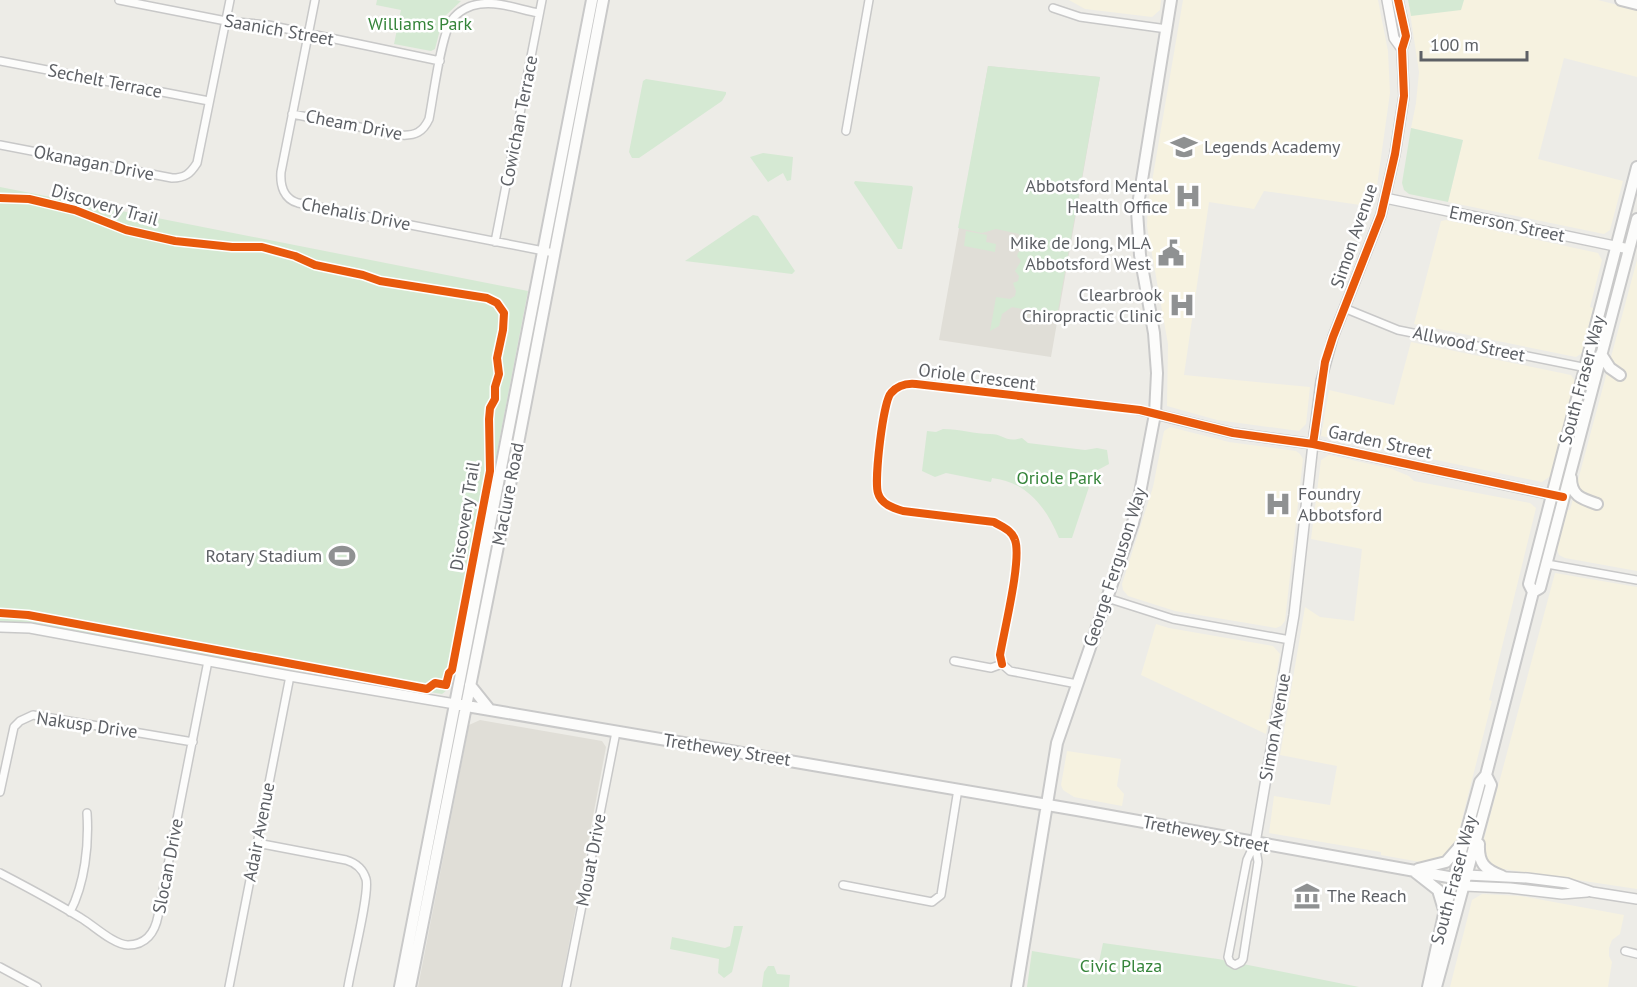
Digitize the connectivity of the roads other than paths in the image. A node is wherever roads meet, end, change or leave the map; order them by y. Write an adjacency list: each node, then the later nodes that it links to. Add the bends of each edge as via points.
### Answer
1 (119, 0): 15 (street, Saanich Street)
2 (230, 0): 15 (street)
3 (315, 0): 17 (street, Chehalis Drive)
4 (542, 0): 14 (street, Cowichan Terrace)
5 (592, 0): 31 (main road, Maclure Road)
6 (603, 0): 31 (main road, Maclure Road)
7 (869, 0): 23 (street)
8 (1171, 0): 16 (main road, George Ferguson Way)
9 (1386, 0): 18 (street, Simon Avenue, via 1394,38)
10 (1398, 0): 18 (street, Simon Avenue, via 1406,36)
11 (1621, 0): 12 (main road)
12 (1637, 4)
13 (1053, 8): 16 (street, via 1080,17)
14 (540, 13): 20 (street, Cheam Drive, via 490,3 467,8 451,20); 28 (street, Cowichan Terrace)
15 (226, 21): 17 (street, Saanich Street); 21 (street)
16 (1167, 29): 35 (main road, George Ferguson Way, via 1137,210 1140,255 1155,342)
17 (308, 34): 20 (street, Saanich Street); 22 (street, Chehalis Drive)
18 (1402, 49): 26 (street, Simon Avenue, via 1404,96)
19 (0, 61): 21 (street, Sechelt Terrace)
20 (440, 61): 22 (street, Cheam Drive, via 429,119 425,127 411,136)
21 (209, 101): 24 (street, Okanagan Drive, via 197,163 188,176 180,178)
22 (292, 114): 28 (street, Chehalis Drive, via 280,181 292,201)
23 (846, 131)
24 (0, 145)
25 (1637, 167): 29 (main road, South Fraser Way)
26 (1385, 198): 29 (street, Emerson Street); 32 (street, Simon Avenue)
27 (1637, 219): 30 (main road, South Fraser Way)
28 (495, 242): 31 (street, Chehalis Drive)
29 (1617, 247): 30 (street, Emerson Street); 34 (main road, South Fraser Way)
30 (1629, 249): 33 (main road, South Fraser Way)
31 (549, 252): 51 (main road, Maclure Road); 52 (main road, Maclure Road)
32 (1344, 308): 34 (street, Allwood Street, via 1398,330); 36 (street, Simon Avenue, via 1325,362)
33 (1601, 354): 34 (main road, South Fraser Way); 34 (main road, via 1620,375)
34 (1591, 370): 37 (main road, South Fraser Way); 38 (main road, South Fraser Way)
35 (1155, 414): 36 (street, Garden Street, via 1233,433); 43 (main road, George Ferguson Way, via 1139,498); 48 (street, Oriole Crescent, via 916,384 899,386 889,394 879,456 878,495 889,507 903,511 994,522 1007,529 1015,541 1017,558 1000,655)
36 (1312, 444): 38 (street, Garden Street); 45 (street, Simon Avenue)
37 (1571, 471): 38 (main road, South Fraser Way); 39 (main road, via 1575,494)
38 (1558, 496): 40 (main road, South Fraser Way); 42 (main road, South Fraser Way, via 1529,585)
39 (1597, 504)
40 (1547, 564): 41 (street); 42 (main road, South Fraser Way, via 1540,588)
41 (1637, 580)
42 (1533, 592): 56 (main road, South Fraser Way)
43 (1107, 598): 45 (street, via 1173,620); 50 (main road, George Ferguson Way)
44 (0, 627): 46 (street, Trethewey Street, via 30,628)
45 (1290, 640): 64 (street, Simon Avenue)
46 (208, 661): 49 (street, Trethewey Street); 55 (street, Slocan Drive)
47 (954, 661): 48 (street, via 991,668)
48 (1002, 664): 50 (street, via 1010,671)
49 (290, 676): 52 (street, Trethewey Street); 63 (street, Adair Avenue)
50 (1077, 684): 59 (main road, George Ferguson Way, via 1057,743)
51 (470, 685): 52 (main road, Maclure Road); 53 (main road)
52 (460, 705): 53 (main road, Trethewey Street); 82 (main road, Maclure Road); 83 (main road, Maclure Road)
53 (490, 710): 54 (main road, Trethewey Street)
54 (616, 732): 57 (main road, Trethewey Street); 84 (street, Mouat Drive)
55 (193, 742): 58 (street, Nakusp Drive, via 33,715 14,728); 74 (street, Slocan Drive, via 156,927 151,935 141,943 126,945)
56 (1486, 775): 61 (main road, South Fraser Way, via 1480,782); 62 (main road, South Fraser Way, via 1491,785)
57 (958, 789): 59 (main road, Trethewey Street); 70 (street, via 941,896 932,902)
58 (0, 792)
59 (1047, 804): 64 (main road, Trethewey Street); 85 (main road, George Ferguson Way)
60 (87, 813): 74 (street, via 88,841)
61 (1466, 835): 65 (main road, via 1446,862); 69 (main road, South Fraser Way)
62 (1478, 836): 67 (main road, South Fraser Way); 68 (main road, via 1482,864)
63 (257, 843): 80 (street, Adair Avenue); 81 (street, via 346,860 363,872 366,890)
64 (1255, 843): 64 (street, via 1247,860 1228,957 1235,964 1243,959 1250,917 1258,862); 65 (main road, Trethewey Street)
65 (1412, 871): 69 (main road, Trethewey Street); 75 (main road, via 1438,890)
66 (0, 873): 74 (street, Slocan Drive)
67 (1467, 875): 68 (street, Trethewey Street); 69 (street, Trethewey Street); 71 (main road, South Fraser Way)
68 (1502, 876): 72 (street, Trethewey Street, via 1567,883)
69 (1454, 878): 71 (street, Trethewey Street); 75 (main road, South Fraser Way)
70 (843, 885)
71 (1464, 886): 72 (street, Trethewey Street, via 1562,894); 87 (main road, South Fraser Way)
72 (1592, 892): 73 (street, Trethewey Street)
73 (1637, 899)
74 (70, 912)
75 (1444, 914): 86 (main road, South Fraser Way)
76 (1625, 951): 77 (street)
77 (1637, 954)
78 (0, 967): 79 (street)
79 (37, 987)
80 (229, 987)
81 (348, 987)
82 (400, 987)
83 (410, 987)
84 (566, 987)
85 (1017, 987)
86 (1428, 987)
87 (1436, 987)

